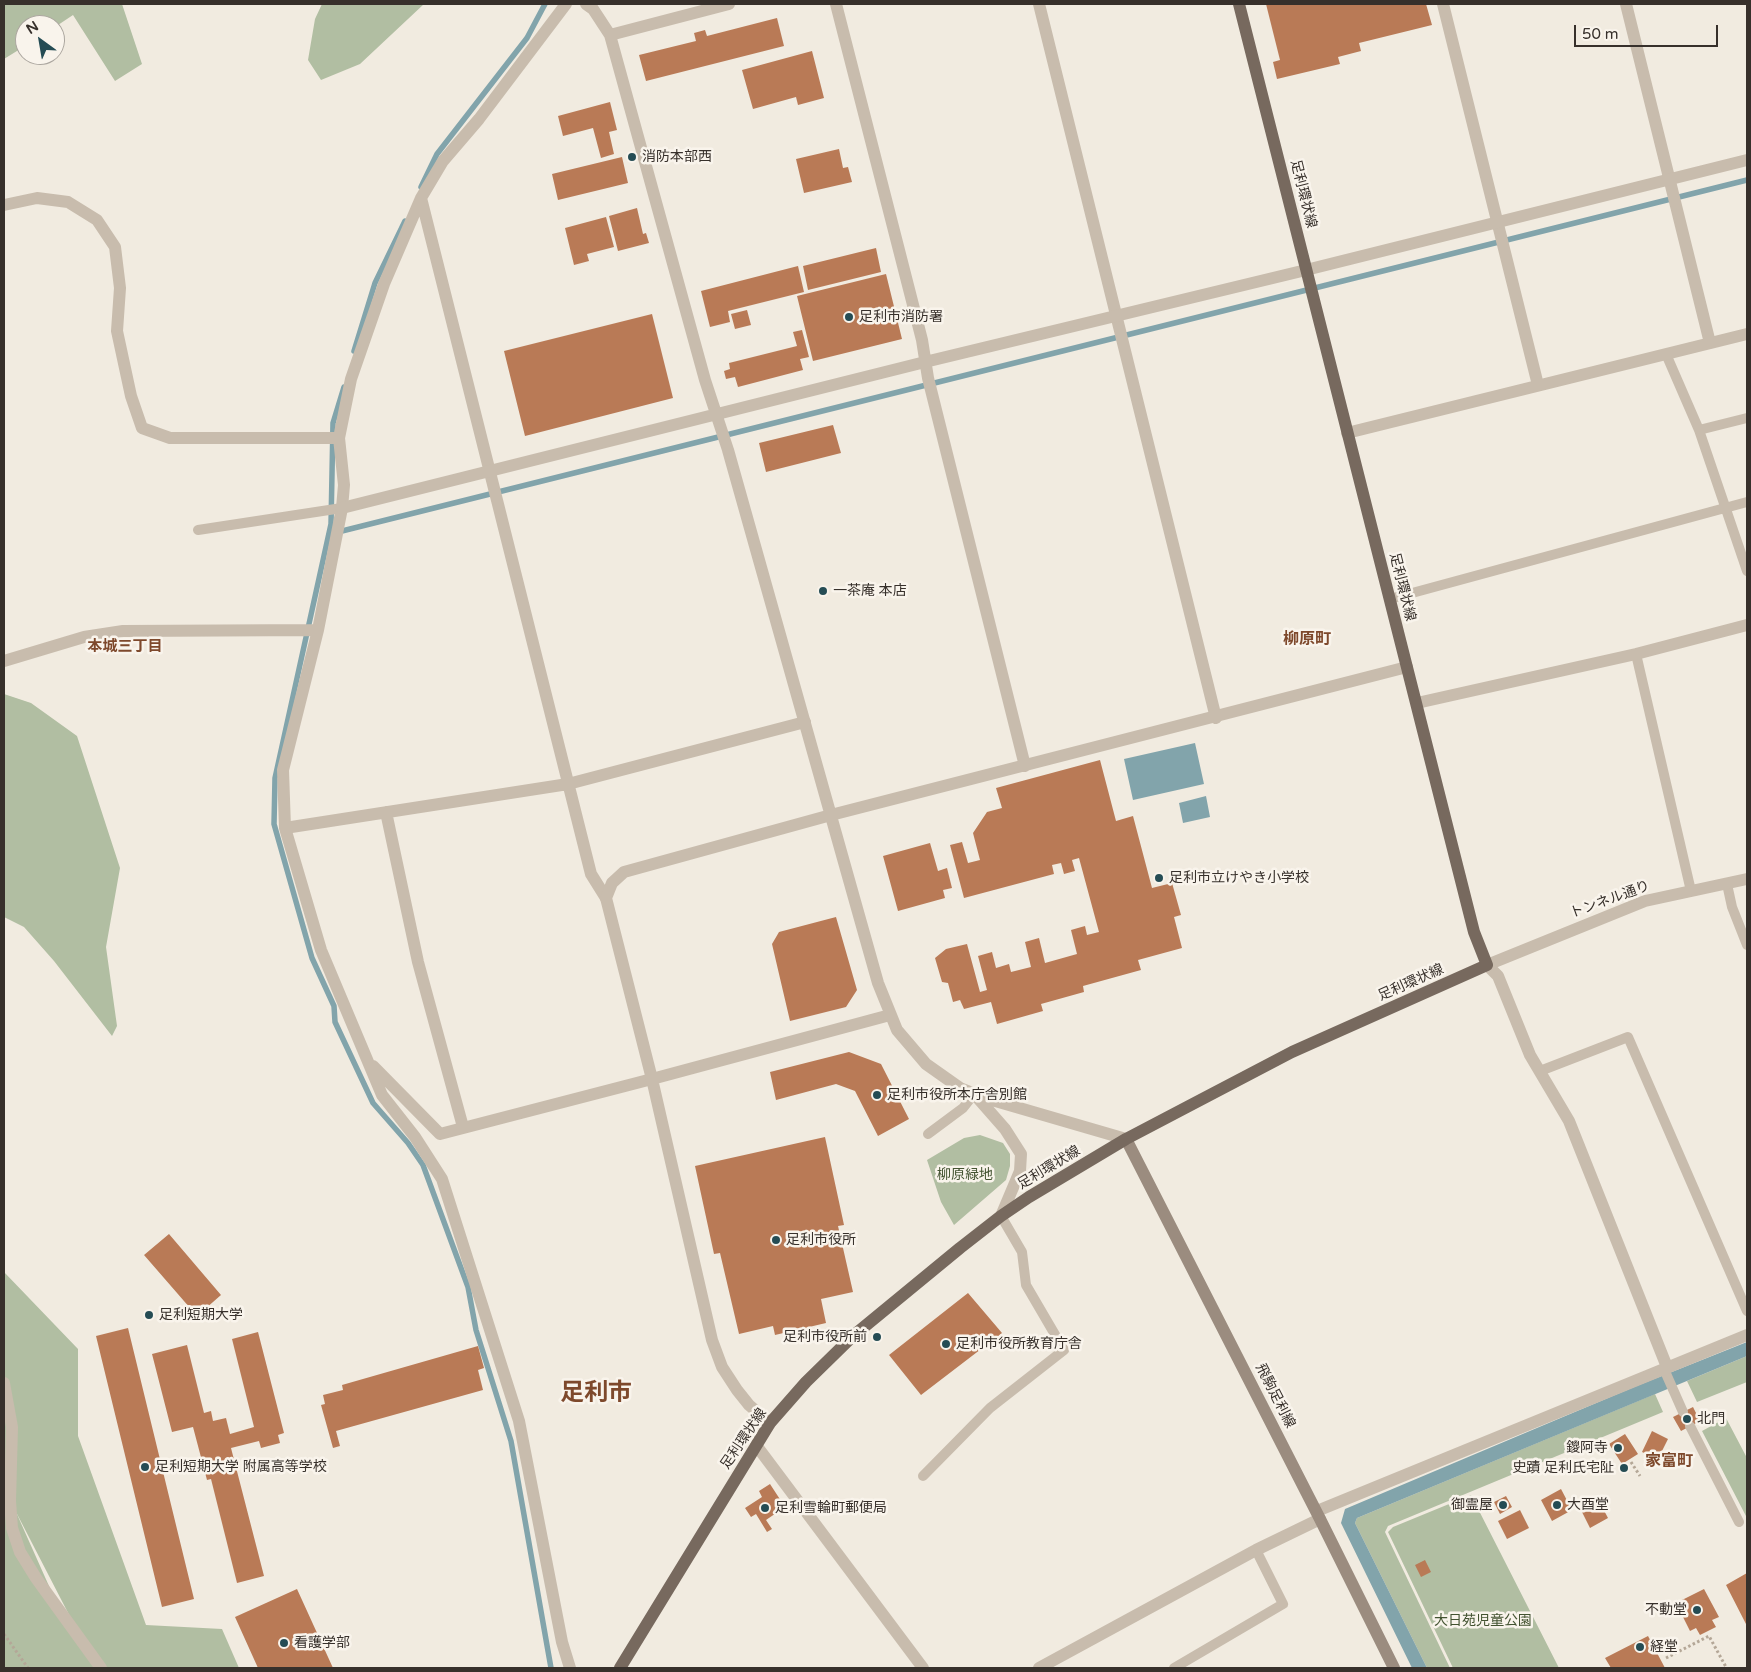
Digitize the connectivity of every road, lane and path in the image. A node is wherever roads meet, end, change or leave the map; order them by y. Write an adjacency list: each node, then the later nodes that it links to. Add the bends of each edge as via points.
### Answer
1 (566, 4): 12 (street, via 443,161)
2 (586, 4): 9 (street)
3 (729, 4): 9 (street)
4 (836, 4): 20 (street)
5 (1039, 4): 16 (street)
6 (1240, 4): 15 (main road, 足利環状線)
7 (1444, 4): 14 (street)
8 (1626, 4): 11 (street)
9 (610, 35): 22 (street, via 705,380)
10 (1747, 160): 11 (street)
11 (1669, 180): 14 (street); 18 (street)
12 (421, 198): 26 (street, via 384,284 351,378); 27 (street)
13 (4, 205): 26 (street, via 37,198 68,202 97,220 115,246 120,288 117,331 131,396 142,428 170,438)
14 (1496, 222): 15 (street); 21 (street)
15 (1306, 270): 16 (street); 25 (main road, 足利環状線)
16 (1116, 315): 20 (street); 40 (street)
17 (1747, 334): 18 (street)
18 (1710, 343): 19 (street)
19 (1666, 354): 21 (street); 24 (lane)
20 (925, 362): 22 (street); 42 (street)
21 (1538, 385): 25 (street)
22 (718, 415): 27 (street); 41 (street)
23 (1747, 418): 24 (lane)
24 (1699, 430): 30 (lane)
25 (1348, 433): 33 (main road, 足利環状線)
26 (340, 438): 29 (street, via 344,485)
27 (488, 471): 29 (street); 43 (street)
28 (1747, 502): 30 (lane)
29 (342, 508): 31 (lane); 35 (street)
30 (1724, 509): 32 (lane); 33 (lane)
31 (198, 530)
32 (1747, 571)
33 (1390, 599): 38 (main road, 足利環状線)
34 (1747, 625): 36 (street)
35 (318, 630): 37 (street, via 122,631 84,637); 46 (street, via 283,770)
36 (1636, 654): 39 (street); 49 (lane)
37 (4, 661)
38 (1407, 667): 39 (main road, 足利環状線); 40 (street)
39 (1417, 703): 52 (main road, 足利環状線, via 1474,932)
40 (1216, 718): 42 (street)
41 (805, 722): 43 (street); 45 (street)
42 (1025, 766): 45 (street)
43 (568, 784): 44 (street); 50 (street, via 591,874)
44 (386, 812): 46 (street); 58 (street, via 418,962)
45 (831, 815): 50 (street, via 624,872 612,883); 53 (street)
46 (286, 828): 54 (street, via 321,950)
47 (1747, 879): 48 (street, トンネル通り)
48 (1727, 884): 49 (street, トンネル通り); 51 (lane)
49 (1691, 891): 52 (street, トンネル通り, via 1619,910)
50 (606, 898): 56 (street)
51 (1747, 945)
52 (1487, 965): 55 (street, via 1498,976 1530,1055); 60 (main road, 足利環状線, via 1260,1068)
53 (890, 1015): 56 (street); 57 (street, via 906,1042 926,1064)
54 (368, 1061): 58 (street, via 440,1134); 83 (street, via 382,1095 442,1179 519,1421 562,1642)
55 (1540, 1071): 62 (lane, via 1628,1037); 64 (street, via 1569,1121)
56 (652, 1080): 58 (street); 67 (street, via 712,1340 722,1367 737,1390)
57 (974, 1094): 59 (lane, via 963,1108); 60 (street); 61 (street, via 1005,1128 1021,1154 1020,1171)
58 (463, 1127)
59 (928, 1134)
60 (1126, 1139): 61 (main road, 足利環状線); 73 (main road, 飛駒足利線)
61 (1000, 1216): 67 (main road, 足利環状線, via 853,1336); 71 (lane, via 1022,1252 1026,1285 1064,1350 990,1408)
62 (1747, 1311)
63 (1747, 1335): 64 (street)
64 (1666, 1370): 66 (lane); 73 (street)
65 (4, 1382): 82 (street, via 12,1427 12,1528 20,1552)
66 (1683, 1412)
67 (770, 1423): 69 (main road, 足利環状線)
68 (1690, 1426): 74 (lane)
69 (756, 1445): 84 (main road, 足利環状線); 85 (street)
70 (1631, 1462): 72 (path)
71 (923, 1476)
72 (1640, 1476)
73 (1319, 1515): 75 (street); 88 (main road, 飛駒足利線)
74 (1739, 1522)
75 (1256, 1550): 86 (street); 87 (lane, via 1283,1604)
76 (4, 1634): 81 (path)
77 (1718, 1654): 78 (path); 79 (path, via 1710,1636); 80 (path)
78 (1713, 1656)
79 (1666, 1658)
80 (1726, 1667)
81 (28, 1668)
82 (102, 1668)
83 (570, 1668)
84 (620, 1668)
85 (923, 1668)
86 (1039, 1668)
87 (1174, 1668)
88 (1394, 1668)

